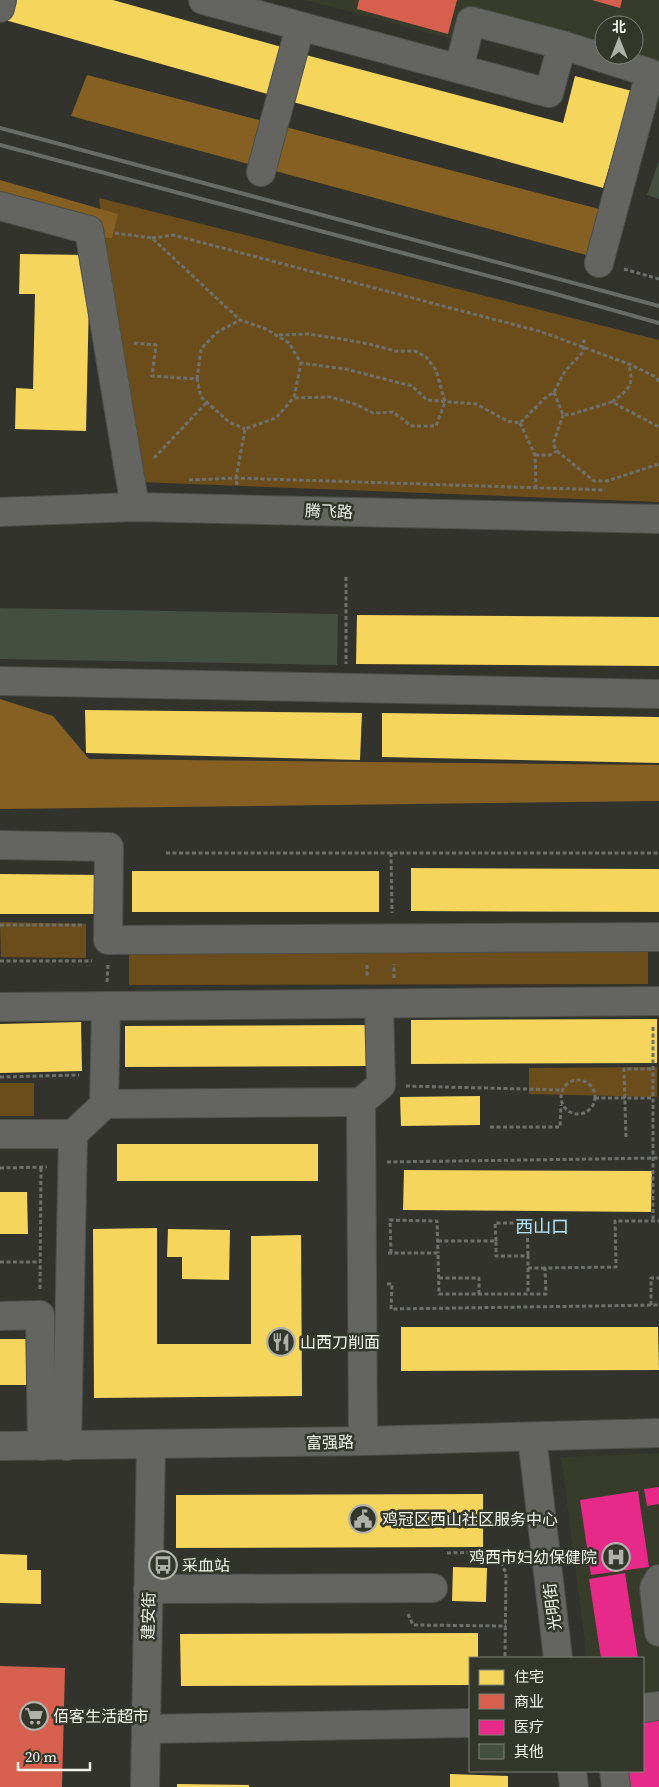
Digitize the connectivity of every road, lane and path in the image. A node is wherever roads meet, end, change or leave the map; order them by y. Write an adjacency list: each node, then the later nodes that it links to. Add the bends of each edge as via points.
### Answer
1 (2, 0): 3 (street)
2 (202, 0): 4 (street)
3 (0, 8)
4 (300, 26): 6 (street); 7 (street)
5 (562, 46): 6 (street, via 549,93); 6 (street, via 471,21); 11 (street, via 650,73)
6 (458, 68)
7 (261, 172)
8 (0, 206): 9 (street)
9 (89, 230): 10 (path); 37 (street)
10 (152, 238): 13 (path); 18 (path, via 173,235 542,332)
11 (599, 262): 12 (path)
12 (659, 279)
13 (240, 320): 14 (path); 19 (path, via 216,333 201,349)
14 (277, 336): 17 (path, via 289,343); 24 (path, via 308,334 395,351 415,351 426,357 436,370)
15 (584, 339): 21 (path, via 584,352 565,371)
16 (126, 343): 19 (path, via 156,345 152,376)
17 (301, 363): 22 (path); 24 (path, via 345,369 412,386 427,400)
18 (629, 364): 20 (path); 25 (path, via 632,380 626,391)
19 (197, 379): 23 (path, via 201,397)
20 (659, 382)
21 (554, 392): 26 (path); 27 (path)
22 (293, 398): 24 (path, via 330,397 373,413 393,412 412,426 436,426); 29 (path, via 276,418)
23 (207, 402): 29 (path, via 229,422); 37 (path)
24 (445, 402): 27 (path, via 476,404 507,421)
25 (612, 402): 26 (path); 28 (path)
26 (563, 415): 30 (path, via 553,444)
27 (520, 424): 31 (path)
28 (659, 427)
29 (245, 429): 33 (path)
30 (557, 451): 31 (path); 32 (path, via 594,481 607,481)
31 (534, 455): 35 (path)
32 (659, 464)
33 (236, 478): 34 (path); 35 (path); 38 (path)
34 (188, 480)
35 (536, 487): 36 (path); 40 (path)
36 (610, 490)
37 (133, 494): 38 (street, 腾飞路); 39 (street, 腾飞路)
38 (239, 508): 40 (street, 腾飞路)
39 (0, 512)
40 (537, 517): 41 (street, 腾飞路)
41 (659, 519)
42 (346, 577): 44 (path)
43 (0, 681): 44 (street)
44 (347, 688): 45 (street)
45 (659, 694)
46 (0, 845): 53 (street, via 109,847)
47 (166, 853): 48 (path)
48 (391, 853): 49 (path); 50 (path)
49 (659, 853)
50 (392, 914)
51 (0, 925): 53 (path)
52 (659, 938): 53 (street)
53 (105, 942): 54 (path)
54 (0, 961)
55 (656, 1001): 56 (street); 59 (path)
56 (379, 1004): 57 (street); 63 (street)
57 (106, 1006): 58 (street); 60 (street)
58 (0, 1007)
59 (653, 1069): 65 (path, via 624,1069); 66 (path)
60 (105, 1075): 61 (path); 68 (street)
61 (0, 1077)
62 (562, 1090): 63 (path); 64 (path, via 572,1081 584,1081 593,1088); 67 (path)
63 (371, 1093): 68 (street); 75 (street)
64 (596, 1098): 65 (path); 67 (path, via 591,1109 581,1115 570,1113)
65 (625, 1098): 66 (path); 72 (path)
66 (653, 1098): 73 (path)
67 (561, 1102): 69 (path, via 560,1126)
68 (104, 1105): 71 (street)
69 (490, 1127)
70 (0, 1134): 71 (street)
71 (73, 1134): 76 (street)
72 (626, 1137)
73 (653, 1158): 74 (path); 75 (path); 79 (path)
74 (659, 1158)
75 (362, 1162): 83 (street)
76 (72, 1163): 78 (path); 89 (street)
77 (0, 1168): 78 (path)
78 (41, 1168): 88 (path)
79 (653, 1221): 80 (path); 91 (path, via 615,1221 616,1267)
80 (659, 1221)
81 (438, 1241): 82 (path); 84 (path, via 438,1221 390,1220); 85 (path)
82 (496, 1241): 86 (path, via 496,1256); 86 (path, via 495,1222 527,1222)
83 (363, 1252): 84 (path); 103 (street)
84 (391, 1253): 85 (path)
85 (438, 1253): 92 (path)
86 (528, 1256): 90 (path)
87 (0, 1262): 88 (path)
88 (40, 1262): 89 (path); 95 (path)
89 (70, 1262): 106 (street)
90 (528, 1268): 91 (path); 97 (path)
91 (545, 1268): 97 (path, via 546,1294)
92 (439, 1278): 96 (path, via 439,1294); 96 (path, via 479,1278)
93 (659, 1278): 98 (path, via 651,1278)
94 (392, 1284): 98 (path, via 391,1309)
95 (40, 1292)
96 (479, 1294): 97 (path)
97 (528, 1294)
98 (651, 1305): 99 (path)
99 (659, 1305)
100 (0, 1316): 106 (street, via 40,1315)
101 (659, 1433): 102 (street, 富强路)
102 (532, 1437): 103 (street, 富强路); 115 (street, 光明街)
103 (364, 1441): 104 (street, 富强路)
104 (150, 1444): 106 (street, 富强路); 111 (street, 建安街)
105 (0, 1446): 106 (street, 富强路)
106 (54, 1446)
107 (447, 1553): 112 (path, via 492,1552 501,1563 506,1573)
108 (659, 1579): 113 (street, via 654,1588)
109 (395, 1588): 110 (street); 111 (street); 112 (path, via 413,1625)
110 (433, 1588)
111 (148, 1589): 119 (street, 建安街)
112 (506, 1626): 114 (path)
113 (659, 1632)
114 (505, 1657)
115 (558, 1657)
116 (659, 1706): 117 (street)
117 (644, 1708)
118 (469, 1723): 119 (street)
119 (146, 1729): 122 (street, 建安街)
120 (572, 1772): 123 (street)
121 (614, 1772): 124 (street)
122 (145, 1787)
123 (574, 1787)
124 (616, 1787)

